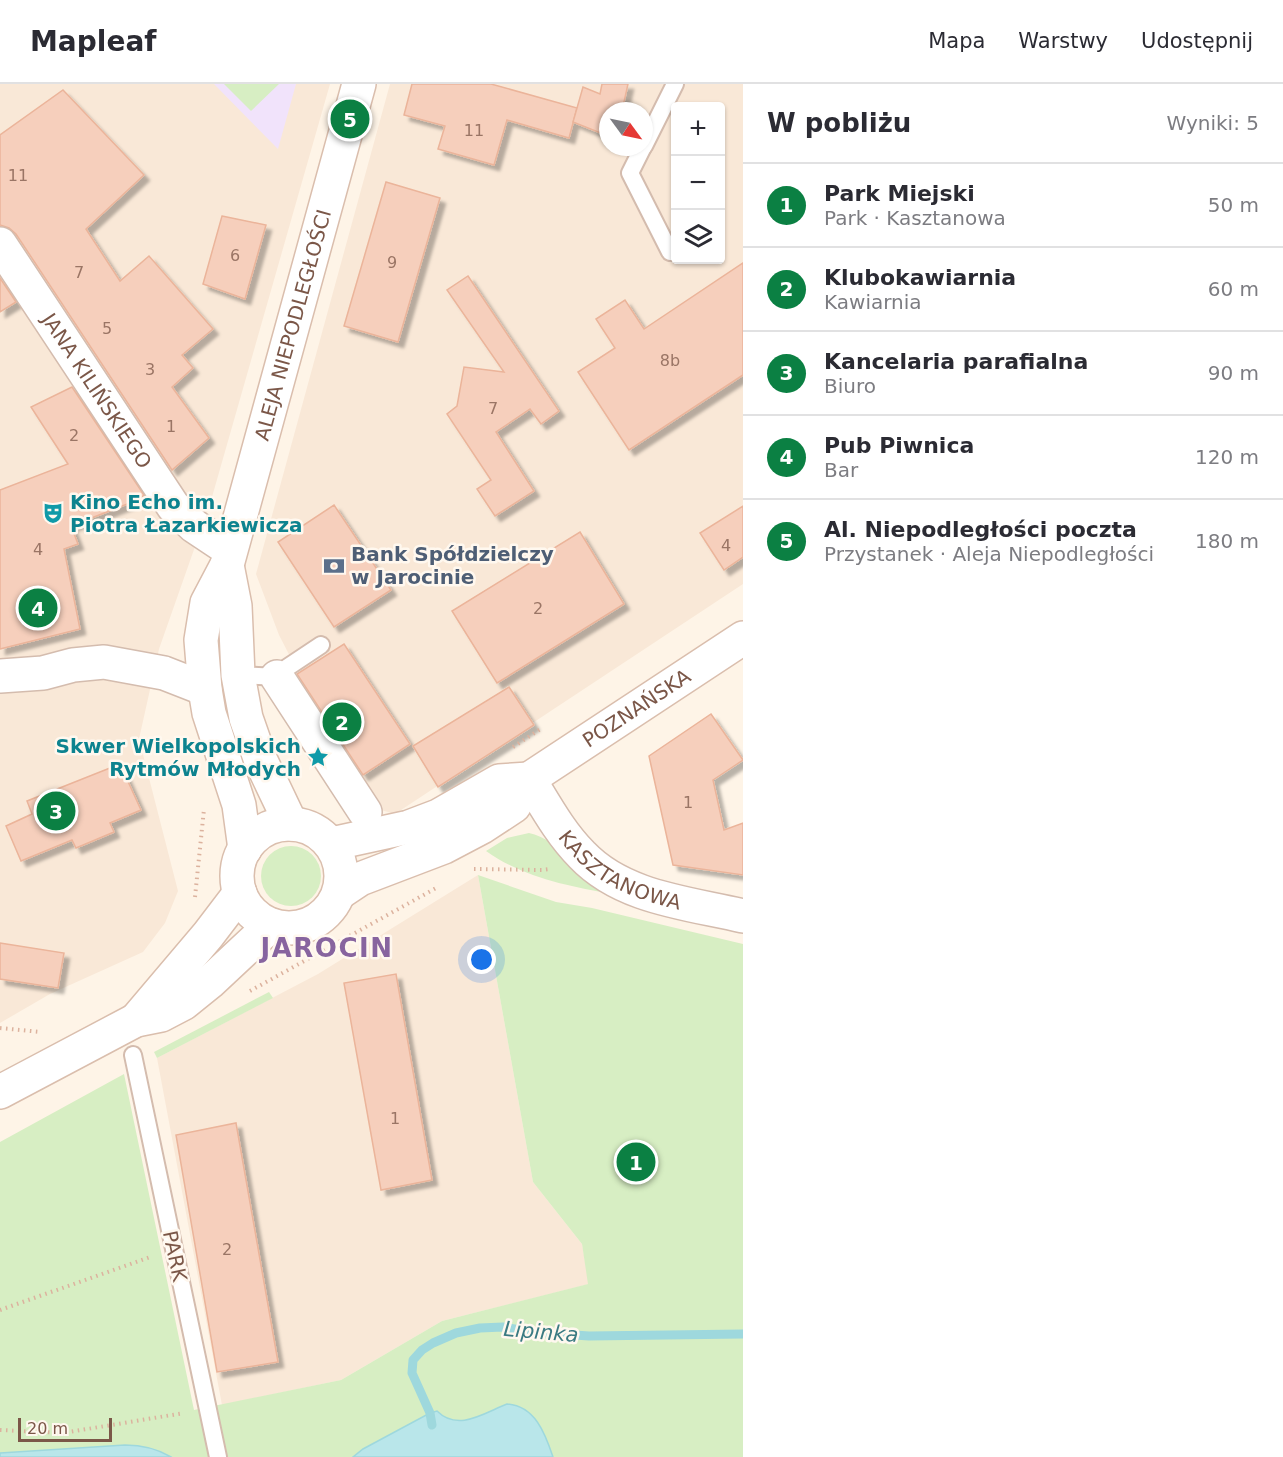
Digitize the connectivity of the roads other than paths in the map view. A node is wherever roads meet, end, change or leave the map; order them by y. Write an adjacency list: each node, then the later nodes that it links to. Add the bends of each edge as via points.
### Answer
1 (359, 84): 7 (main road, ALEJA NIEPODLEGŁOŚCI)
2 (675, 84): 3 (lane)
3 (653, 128)
4 (639, 156): 6 (lane, via 630,173)
5 (0, 244): 7 (main road, JANA KILIŃSKIEGO, via 173,506)
6 (670, 252)
7 (228, 558): 10 (main road, ALEJA NIEPODLEGŁOŚCI); 13 (main road, ALEJA NIEPODLEGŁOŚCI, via 207,603 201,640)
8 (743, 638): 14 (main road, POZNAŃSKA)
9 (321, 645): 12 (lane)
10 (238, 675): 12 (lane); 16 (main road, ALEJA NIEPODLEGŁOŚCI, via 246,718 261,761)
11 (0, 676): 13 (main road, via 104,662 164,673)
12 (277, 677): 15 (main road)
13 (205, 689): 18 (main road, ALEJA NIEPODLEGŁOŚCI, via 239,805)
14 (529, 779): 17 (main road, POZNAŃSKA, via 499,781 438,816 409,827); 20 (main road, POZNAŃSKA, via 514,806 482,827 444,847 360,879); 21 (main road, KASZTANOWA, via 577,849 617,882 651,895)
15 (365, 812)
16 (291, 824): 17 (main road, via 312,828); 18 (main road, via 260,833)
17 (331, 844): 20 (main road, via 341,867)
18 (245, 849): 19 (main road, via 238,870)
19 (240, 893): 22 (main road, via 247,907); 23 (main road)
20 (339, 893): 22 (main road, via 330,909 317,920 300,927)
21 (743, 916)
22 (271, 925): 23 (main road, via 184,1003 161,1015)
23 (136, 1020): 25 (main road)
24 (133, 1055): 26 (lane, PARK)
25 (0, 1092)
26 (218, 1457)

